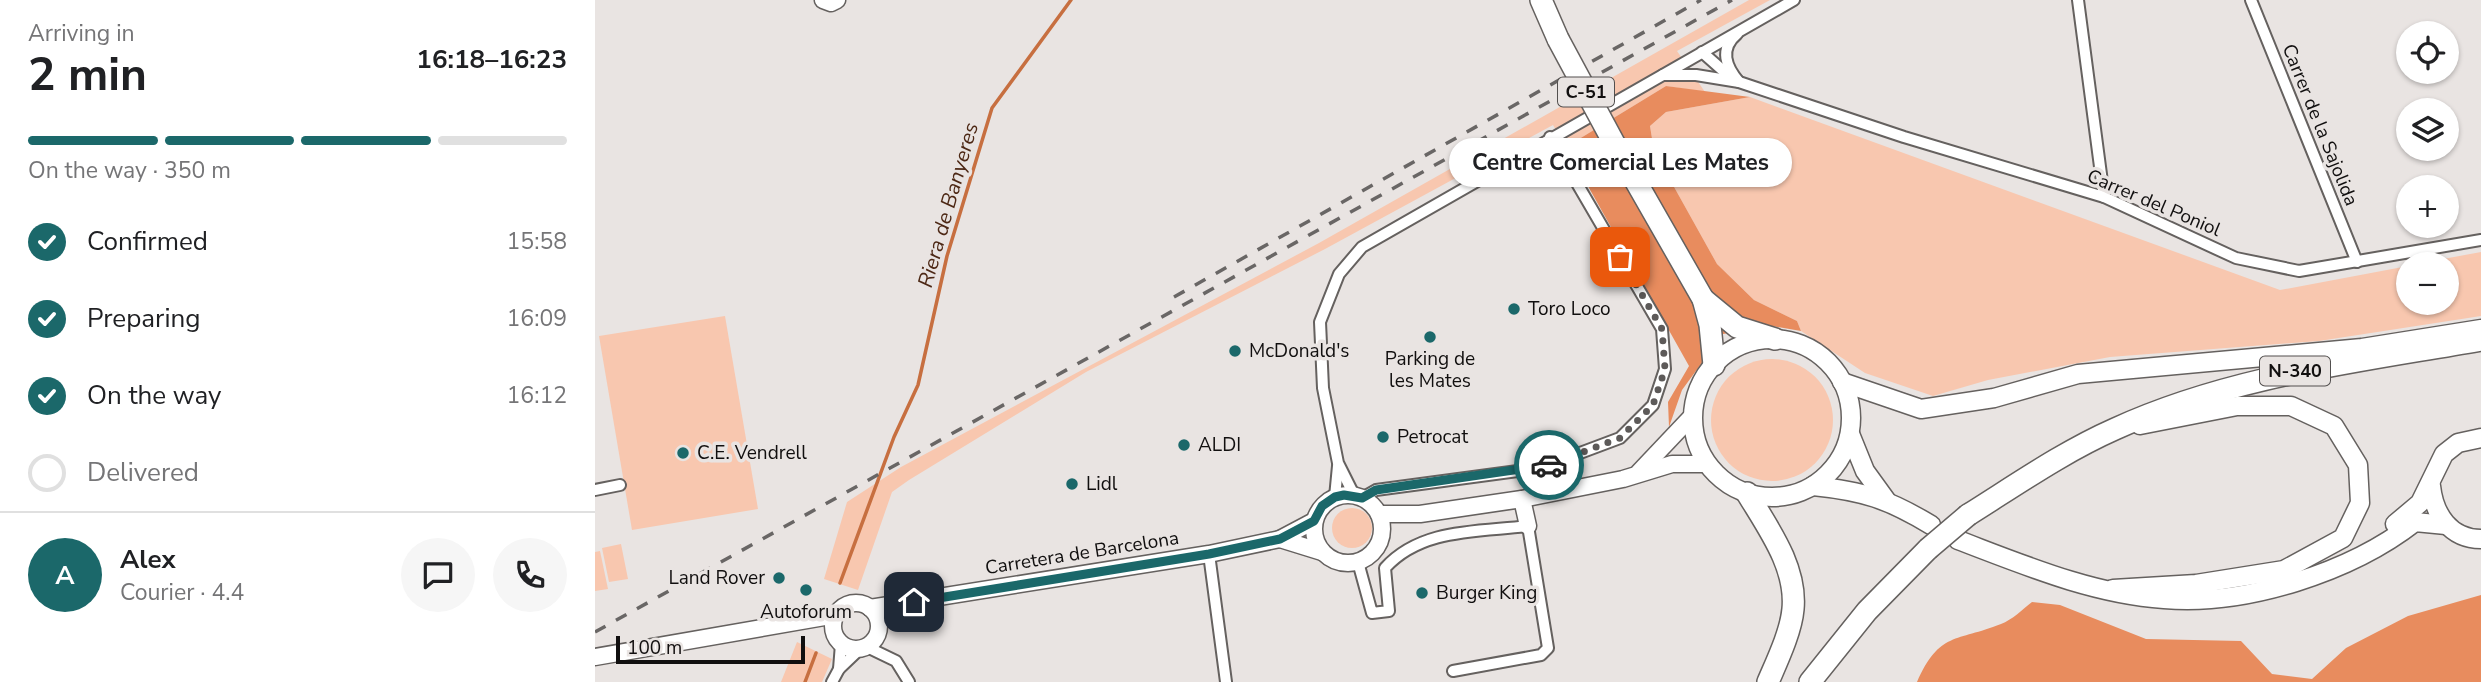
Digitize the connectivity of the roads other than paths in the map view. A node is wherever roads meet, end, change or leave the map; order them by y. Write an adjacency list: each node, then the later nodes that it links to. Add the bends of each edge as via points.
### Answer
1 (823, 0): 2 (street)
2 (837, 0)
3 (1541, 0): 15 (highway, C-51, bridge, via 1615,145)
4 (1794, 0): 7 (street)
5 (2078, 0): 12 (street)
6 (2251, 0): 14 (street, Carrer de la Sajolida)
7 (1746, 26): 8 (street); 10 (street, via 1726,50 1727,66)
8 (1702, 52): 9 (street); 10 (street, Carrer del Poniol)
9 (1663, 75): 10 (street, Carrer del Poniol); 11 (street)
10 (1739, 82): 12 (street, Carrer del Poniol)
11 (1550, 137): 25 (street, via 1362,247 1339,274 1319,322 1323,387); 33 (street, via 1662,329 1665,369 1653,405 1620,438 1540,468)
12 (2104, 197): 14 (street, Carrer del Poniol, via 2236,258 2299,271)
13 (2481, 240): 14 (street, Carrer del Poniol)
14 (2357, 262)
15 (1703, 299): 17 (highway, C-51, via 1737,327); 19 (highway, C-51)
16 (2481, 328): 20 (main road, via 2362,348 2078,374 1994,398 1921,409)
17 (1775, 340): 19 (main road, via 1742,345); 20 (main road, via 1798,344 1819,355)
18 (2481, 340): 22 (highway, N-340, via 2242,383)
19 (1714, 365): 21 (main road, via 1699,388)
20 (1842, 382): 23 (main road, via 1851,413)
21 (1693, 415): 26 (main road, via 1698,445); 27 (street)
22 (2115, 429): 51 (main road, via 2238,406 2291,406 2334,426 2358,465 2360,503 2343,538 2284,570); 64 (highway, N-340, bridge, via 1968,515 1867,611)
23 (1850, 434): 29 (main road, via 1837,464); 36 (main road, via 1865,471)
24 (2481, 438): 30 (main road, via 2458,443 2444,454)
25 (1338, 463): 33 (street); 34 (street)
26 (1708, 464): 27 (street, via 1672,464); 32 (main road)
27 (1637, 474): 35 (street)
28 (620, 485): 31 (street)
29 (1813, 486): 32 (main road, via 1781,497); 36 (main road, via 1848,489)
30 (2431, 486): 41 (main road, via 2435,507); 51 (main road, via 2410,514 2331,560 2225,590 2174,593)
31 (595, 490)
32 (1747, 493): 63 (highway, via 1776,541 1791,579 1793,610)
33 (1358, 496): 34 (street); 37 (street)
34 (1335, 497): 39 (street, via 1322,506)
35 (1522, 499): 38 (street); 42 (street)
36 (1887, 500): 40 (main road)
37 (1379, 514): 38 (street); 43 (street)
38 (1420, 514): 43 (street)
39 (1314, 521): 44 (street, Carretera de Barcelona); 47 (street, via 1314,538)
40 (1931, 525)
41 (2446, 525): 45 (main road); 50 (main road, via 2415,522 2392,540 2336,568 2272,589 2164,599)
42 (1528, 526): 49 (street, via 1425,539 1399,552 1385,568 1389,611 1373,613); 59 (street, via 1548,648 1541,655)
43 (1382, 535): 49 (street, via 1378,547)
44 (1280, 539): 47 (street, Carretera de Barcelona); 48 (street, Carretera de Barcelona)
45 (2481, 539)
46 (1958, 540): 50 (main road, via 2070,581)
47 (1322, 552): 49 (street, via 1345,564)
48 (1209, 554): 53 (street, Carretera de Barcelona, via 891,606); 62 (street)
49 (1358, 562)
50 (2113, 589): 51 (main road)
51 (2148, 589)
52 (836, 615): 53 (street, via 852,603); 54 (street); 55 (street)
53 (875, 615): 56 (street, via 877,637)
54 (807, 621): 55 (street); 57 (street)
55 (837, 639): 56 (street); 58 (street)
56 (863, 648): 58 (street); 61 (street, via 896,661)
57 (595, 657)
58 (839, 669): 60 (street)
59 (1453, 671)
60 (832, 682)
61 (909, 682)
62 (1226, 682)
63 (1768, 682)
64 (1810, 682)

